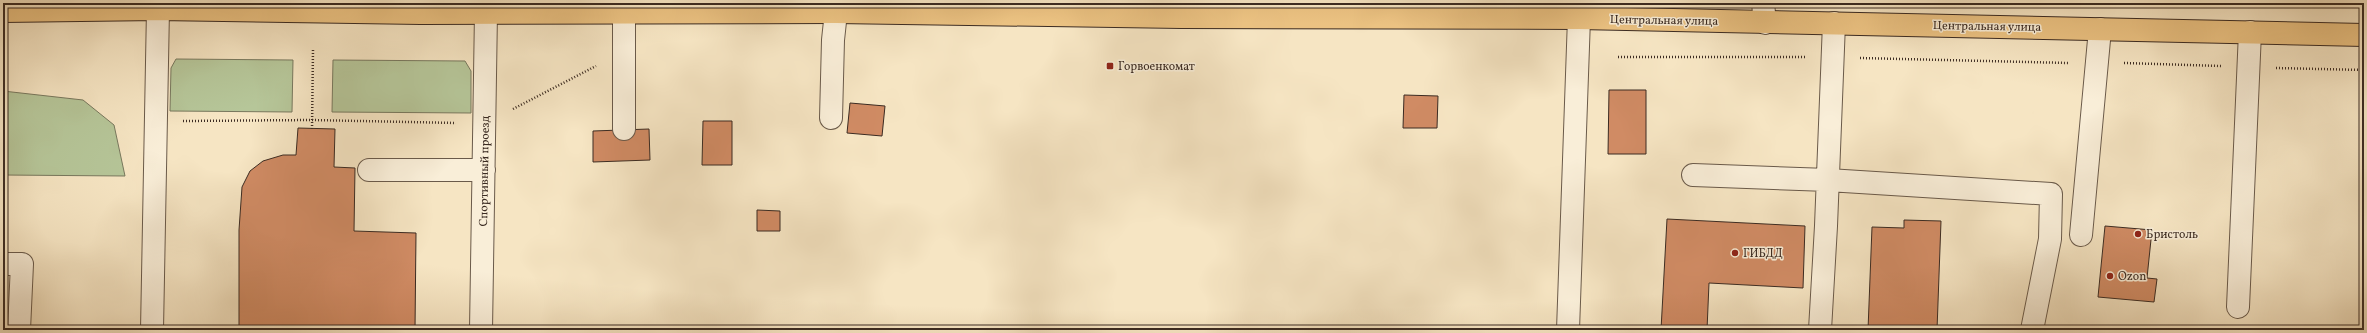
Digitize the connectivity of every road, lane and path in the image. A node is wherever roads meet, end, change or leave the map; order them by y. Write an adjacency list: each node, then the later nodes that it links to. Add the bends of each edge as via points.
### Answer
1 (576, 7): 5 (main road, Центральная улица); 6 (main road, Центральная улица)
2 (158, 9): 4 (main road, Центральная улица); 5 (main road, Центральная улица); 23 (street)
3 (1181, 10): 7 (main road, Центральная улица); 9 (main road, Центральная улица)
4 (3, 11)
5 (486, 12): 24 (street, Спортивный проезд)
6 (624, 12): 7 (main road, Центральная улица); 15 (street)
7 (836, 12): 21 (street)
8 (1764, 13): 9 (main road, Центральная улица); 10 (main road, Центральная улица)
9 (1579, 18): 37 (street)
10 (1834, 23): 11 (main road, Центральная улица); 17 (street)
11 (2100, 29): 12 (main road, Центральная улица); 18 (street)
12 (2250, 32): 13 (main road, Центральная улица); 19 (street)
13 (2364, 35)
14 (313, 49): 22 (path)
15 (625, 51): 24 (path); 26 (street)
16 (1618, 57): 17 (path)
17 (1833, 57): 18 (path); 30 (street)
18 (2098, 63): 19 (path); 31 (street)
19 (2248, 67): 20 (path); 33 (street)
20 (2364, 70)
21 (831, 118)
22 (312, 120): 23 (path); 24 (path); 25 (path)
23 (157, 121): 35 (street)
24 (485, 124): 28 (street, Спортивный проезд)
25 (312, 129)
26 (624, 129)
27 (369, 170): 28 (street)
28 (484, 170): 36 (street, Спортивный проезд)
29 (1694, 175): 30 (street)
30 (1828, 180): 38 (street); 39 (street, via 2051,194 2050,239)
31 (2081, 235)
32 (3, 264): 34 (street, via 22,264)
33 (2238, 307)
34 (19, 330)
35 (152, 330)
36 (481, 330)
37 (1568, 330)
38 (1820, 330)
39 (2032, 330)

